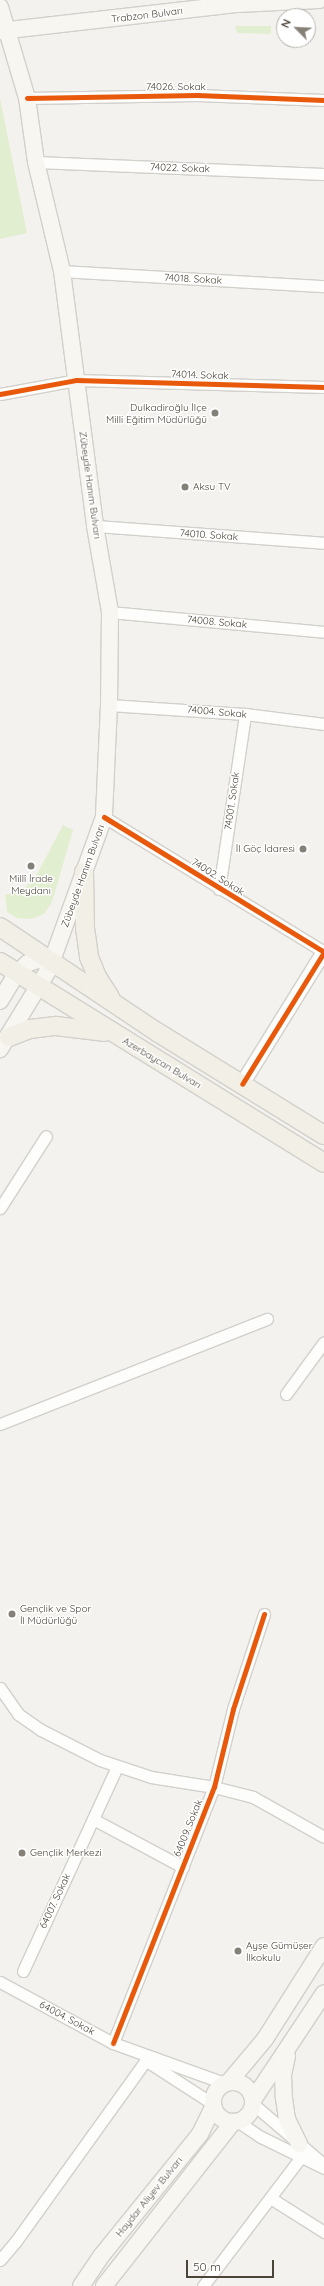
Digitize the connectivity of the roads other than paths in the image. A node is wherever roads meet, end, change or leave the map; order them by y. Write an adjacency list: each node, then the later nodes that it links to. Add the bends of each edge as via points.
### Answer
1 (318, 0): 3 (main road, Trabzon Bulvarı, via 238,4)
2 (0, 8): 3 (main road, Zübeyde Hanım Bulvarı)
3 (4, 31): 4 (main road, Zübeyde Hanım Bulvarı)
4 (27, 98): 5 (street, 74026. Sokak, via 197,95); 6 (main road, Zübeyde Hanım Bulvarı)
5 (324, 100)
6 (36, 162): 7 (street, 74022. Sokak); 8 (main road, Zübeyde Hanım Bulvarı)
7 (324, 174)
8 (62, 271): 9 (street, 74018. Sokak); 10 (main road, Zübeyde Hanım Bulvarı)
9 (324, 286)
10 (76, 380): 11 (street, 74014. Sokak); 12 (street, 74014. Sokak); 13 (main road, Zübeyde Hanım Bulvarı)
11 (324, 387)
12 (0, 394)
13 (95, 526): 14 (street, 74010. Sokak); 15 (main road, Zübeyde Hanım Bulvarı)
14 (324, 543)
15 (110, 612): 16 (street, 74008. Sokak); 17 (main road, Zübeyde Hanım Bulvarı)
16 (324, 632)
17 (109, 705): 18 (street, 74004. Sokak); 20 (main road, Zübeyde Hanım Bulvarı)
18 (245, 714): 19 (street, 74004. Sokak); 22 (street, 74001. Sokak)
19 (324, 724)
20 (104, 817): 21 (main road, Zübeyde Hanım Bulvarı); 22 (street, 74002. Sokak)
21 (84, 872): 26 (main road, Zübeyde Hanım Bulvarı); 30 (main road, via 85,928 90,957 96,977)
22 (220, 889): 24 (street, 74002. Sokak)
23 (0, 927): 26 (main road)
24 (324, 952): 33 (street)
25 (0, 962): 27 (main road, Azerbaycan Bulvarı)
26 (52, 962): 27 (main road, via 38,960 28,963); 28 (main road, Zübeyde Hanım Bulvarı); 30 (main road)
27 (16, 974): 28 (main road, Azerbaycan Bulvarı); 29 (main road)
28 (38, 987): 31 (main road, Azerbaycan Bulvarı); 32 (main road, Zübeyde Hanım Bulvarı)
29 (0, 1001)
30 (115, 1004): 33 (main road)
31 (113, 1033): 32 (main road, via 56,1026 30,1029); 36 (main road, Azerbaycan Bulvarı)
32 (4, 1043)
33 (242, 1084): 34 (main road)
34 (324, 1135)
35 (46, 1136): 37 (street)
36 (324, 1163)
37 (0, 1208)
38 (267, 1319): 41 (street)
39 (324, 1342): 40 (street)
40 (286, 1394)
41 (0, 1424)
42 (264, 1614): 45 (street, 64009. Sokak, via 233,1710)
43 (2, 1696): 44 (street, via 18,1714 42,1730)
44 (117, 1767): 45 (street, via 150,1778); 46 (street, 64007. Sokak)
45 (214, 1787): 47 (street, via 253,1797); 48 (street, 64009. Sokak)
46 (93, 1819): 48 (street); 50 (street, 64007. Sokak)
47 (324, 1837)
48 (183, 1867): 53 (street, 64009. Sokak)
49 (324, 1946): 57 (main road, via 265,2039)
50 (23, 1971)
51 (0, 1982): 53 (street, 64004. Sokak)
52 (324, 1993): 54 (main road)
53 (113, 2043): 55 (street, 64004. Sokak)
54 (289, 2047): 58 (main road); 61 (main road, via 283,2075 284,2098 287,2119)
55 (135, 2052): 56 (street, 64004. Sokak); 57 (street, 64004. Sokak)
56 (146, 2060): 59 (street, 64004. Sokak); 66 (street, via 9,2252)
57 (227, 2082): 58 (main road, via 245,2086); 59 (main road, via 215,2092)
58 (252, 2102): 60 (main road, via 247,2115); 61 (street)
59 (213, 2105): 60 (main road, via 223,2119); 67 (main road, Haydar Aliyev Bulvarı, via 200,2134 102,2255)
60 (235, 2121): 61 (street, via 261,2137); 68 (main road, Haydar Aliyev Bulvarı)
61 (300, 2150): 62 (street); 63 (street); 64 (street)
62 (324, 2164)
63 (324, 2168)
64 (272, 2198): 65 (street); 69 (street)
65 (324, 2232)
66 (0, 2260)
67 (81, 2286)
68 (104, 2286)
69 (203, 2286)

